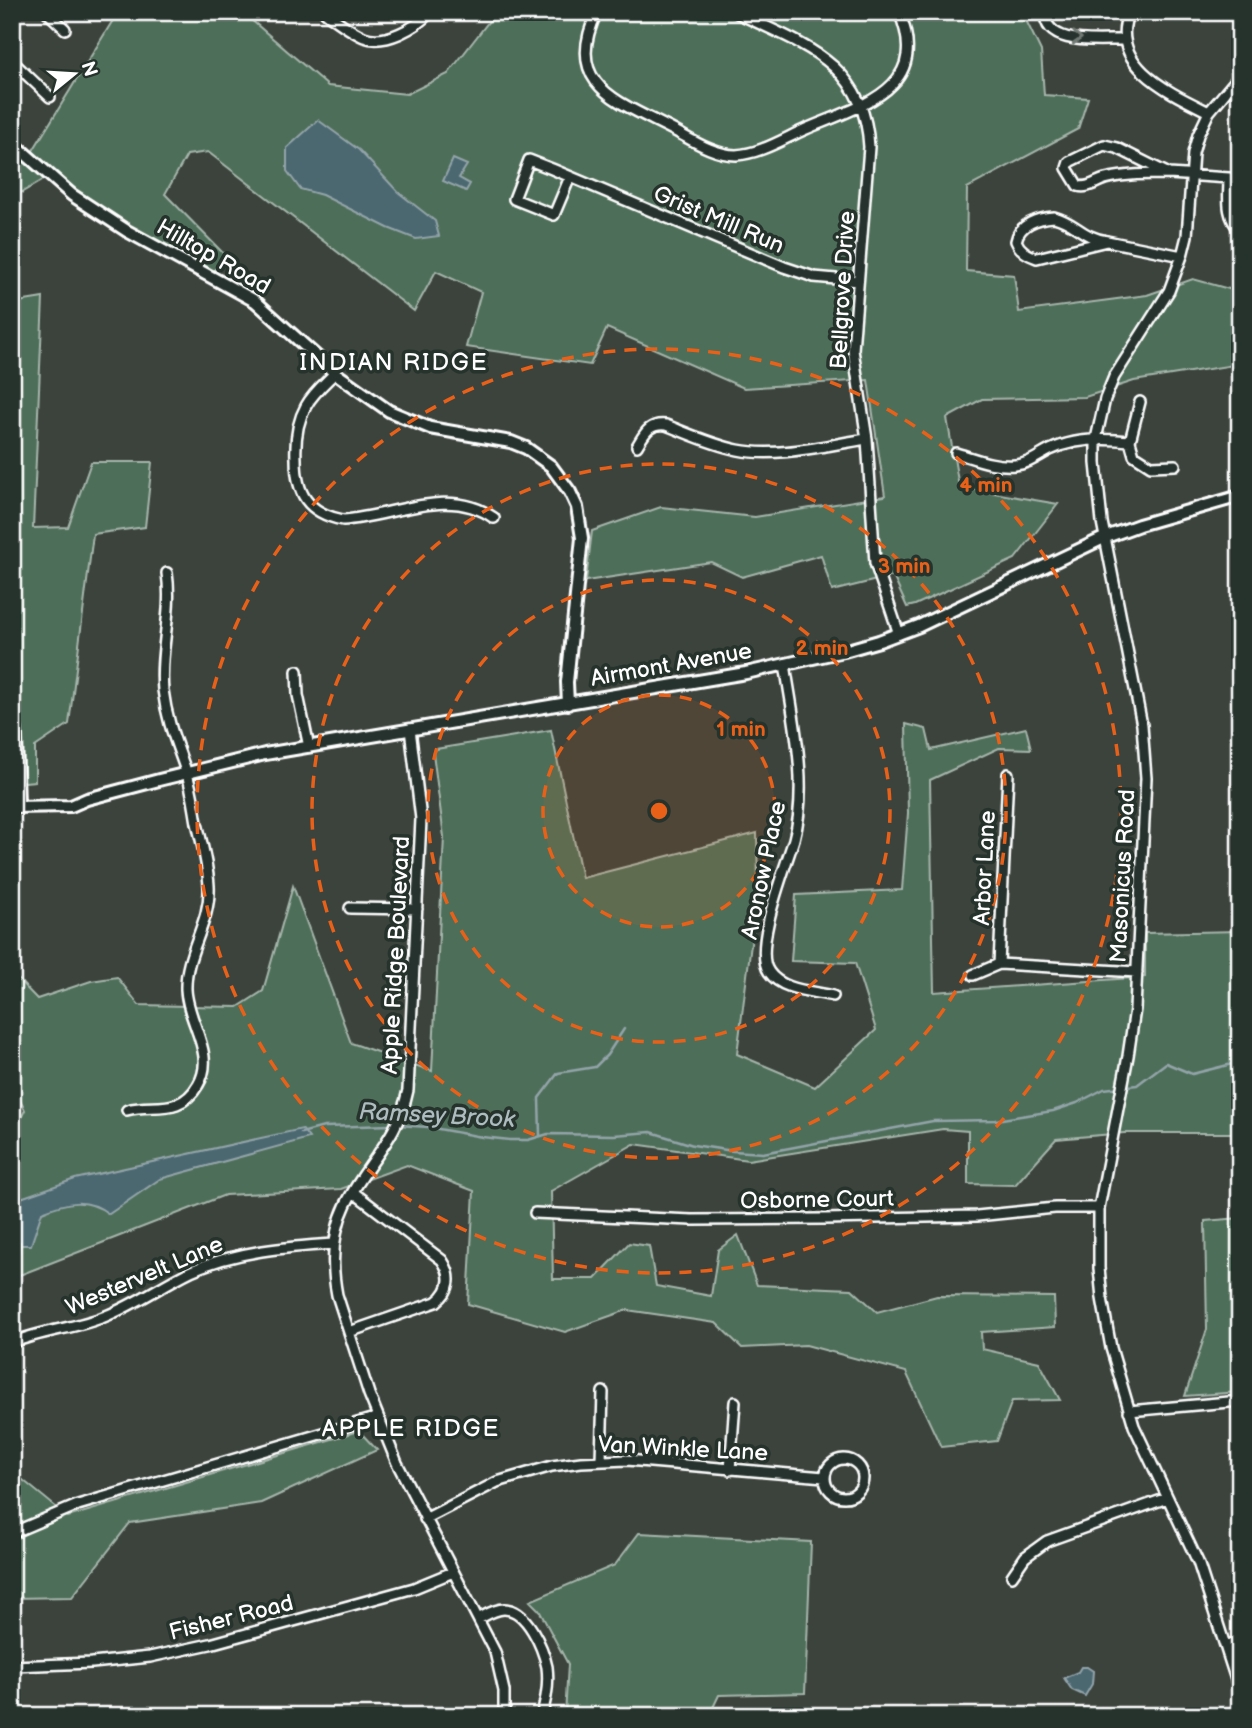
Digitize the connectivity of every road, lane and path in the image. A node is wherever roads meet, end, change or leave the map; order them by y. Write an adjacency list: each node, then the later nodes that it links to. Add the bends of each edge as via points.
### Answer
1 (47, 12): 9 (street)
2 (325, 12): 3 (street, via 366,38 404,32)
3 (430, 12)
4 (597, 12): 14 (street, via 585,53 598,86 613,99 714,151 750,153)
5 (735, 12): 14 (street, Bellgrove Drive, via 827,59 848,81)
6 (899, 12): 14 (street, via 909,41 906,64 894,84)
7 (1045, 12): 10 (street, one-way to 10, via 1050,30 1063,37)
8 (1129, 12): 10 (street)
9 (65, 30)
10 (1125, 40): 15 (street, via 1148,78)
11 (12, 61): 13 (street)
12 (1240, 75): 15 (street, Masonicus Road)
13 (50, 97)
14 (861, 105): 25 (street, Bellgrove Drive, via 869,147)
15 (1209, 112): 19 (street, Masonicus Road, via 1198,135)
16 (12, 142): 26 (street, Hilltop Road, via 72,195 255,301)
17 (1169, 174): 17 (street, via 1111,145 1072,159 1068,168 1082,188 1121,176); 19 (street)
18 (570, 177): 18 (street, Grist Mill Run, via 554,215 514,199 529,160); 25 (street, Grist Mill Run, via 784,267 814,277)
19 (1192, 177): 20 (street); 24 (street, Masonicus Road)
20 (1229, 178): 21 (street); 22 (street, via 1229,212)
21 (1240, 179)
22 (1240, 230)
23 (1107, 241): 23 (street, via 1093,239 1054,217 1026,225 1016,242 1037,258); 24 (street)
24 (1182, 256): 29 (street, Masonicus Road, via 1159,309 1114,377)
25 (858, 281): 28 (street, Bellgrove Drive, via 853,350)
26 (335, 373): 35 (street, via 306,406 297,431 296,478 312,506 343,520 418,506 463,504); 42 (street, Hilltop Road, via 370,400 409,421 526,448 562,478 577,508 582,538)
27 (1140, 402): 30 (street)
28 (867, 439): 31 (street, via 764,452 710,443 659,424 646,430); 38 (street, Bellgrove Drive, via 875,563)
29 (1096, 439): 30 (street); 32 (street, via 1065,445 1018,465 1000,466); 36 (street, Masonicus Road, via 1097,484)
30 (1130, 441): 33 (street, via 1134,455 1143,462)
31 (637, 446)
32 (956, 453)
33 (1175, 465)
34 (1240, 496): 36 (street, Airmont Avenue)
35 (494, 518)
36 (1106, 537): 38 (street, Airmont Avenue); 51 (street, Masonicus Road, via 1145,760)
37 (167, 573): 45 (street, via 163,687 172,737)
38 (899, 634): 39 (street, Airmont Avenue)
39 (785, 664): 42 (street, Airmont Avenue); 53 (street, Aronow Place, via 800,805 767,929 765,963 779,982)
40 (297, 671): 44 (street)
41 (12, 696): 47 (street)
42 (568, 705): 43 (street, Airmont Avenue)
43 (410, 729): 44 (street, Airmont Avenue); 49 (street, Apple Ridge Boulevard, via 421,819)
44 (309, 747): 45 (street, Airmont Avenue)
45 (187, 773): 47 (street, Airmont Avenue, via 71,806); 54 (street, via 209,888 186,989 205,1065 198,1086 184,1101 163,1108)
46 (1008, 774): 50 (street, Arbor Lane)
47 (15, 806)
48 (350, 908): 49 (street)
49 (417, 909): 55 (street, Apple Ridge Boulevard, via 405,1106 391,1137)
50 (999, 964): 51 (street); 52 (street)
51 (1137, 972): 56 (street, Masonicus Road, via 1124,1082)
52 (973, 975)
53 (833, 996)
54 (127, 1110)
55 (353, 1192): 58 (street, Apple Ridge Boulevard); 59 (street, via 442,1260 450,1283 436,1303)
56 (1099, 1208): 57 (street, Osborne Court, via 824,1219 692,1220); 64 (street, Masonicus Road, via 1105,1317)
57 (535, 1213)
58 (334, 1244): 59 (street, Apple Ridge Boulevard, via 333,1275); 60 (street, Westervelt Lane, via 298,1246 211,1263 107,1316)
59 (349, 1332): 65 (street, Apple Ridge Boulevard)
60 (12, 1343)
61 (603, 1392): 66 (street)
62 (1240, 1401): 64 (street)
63 (734, 1402): 67 (street)
64 (1129, 1411): 69 (street, Masonicus Road)
65 (378, 1417): 70 (street, Apple Ridge Boulevard); 71 (street, via 78,1505)
66 (601, 1460): 67 (street, Van Winkle Lane); 70 (street, Van Winkle Lane, via 520,1475 470,1494)
67 (730, 1470): 68 (street, Van Winkle Lane)
68 (824, 1477): 68 (street, via 832,1463 848,1459 861,1469 863,1478 856,1493 841,1497 831,1493)
69 (1167, 1498): 73 (street, via 1047,1541 1025,1558); 76 (street, Masonicus Road, via 1198,1562)
70 (425, 1519): 72 (street, Apple Ridge Boulevard)
71 (12, 1533)
72 (453, 1572): 74 (street, Apple Ridge Boulevard); 77 (street, Fisher Road, via 414,1588 150,1657)
73 (1012, 1576)
74 (478, 1619): 79 (street, Apple Ridge Boulevard, via 500,1670); 80 (street, via 507,1609 520,1616 535,1637 547,1668)
75 (1240, 1643): 76 (street)
76 (1225, 1645): 78 (street, Masonicus Road)
77 (12, 1667)
78 (1240, 1692)
79 (504, 1716)
80 (541, 1716)

